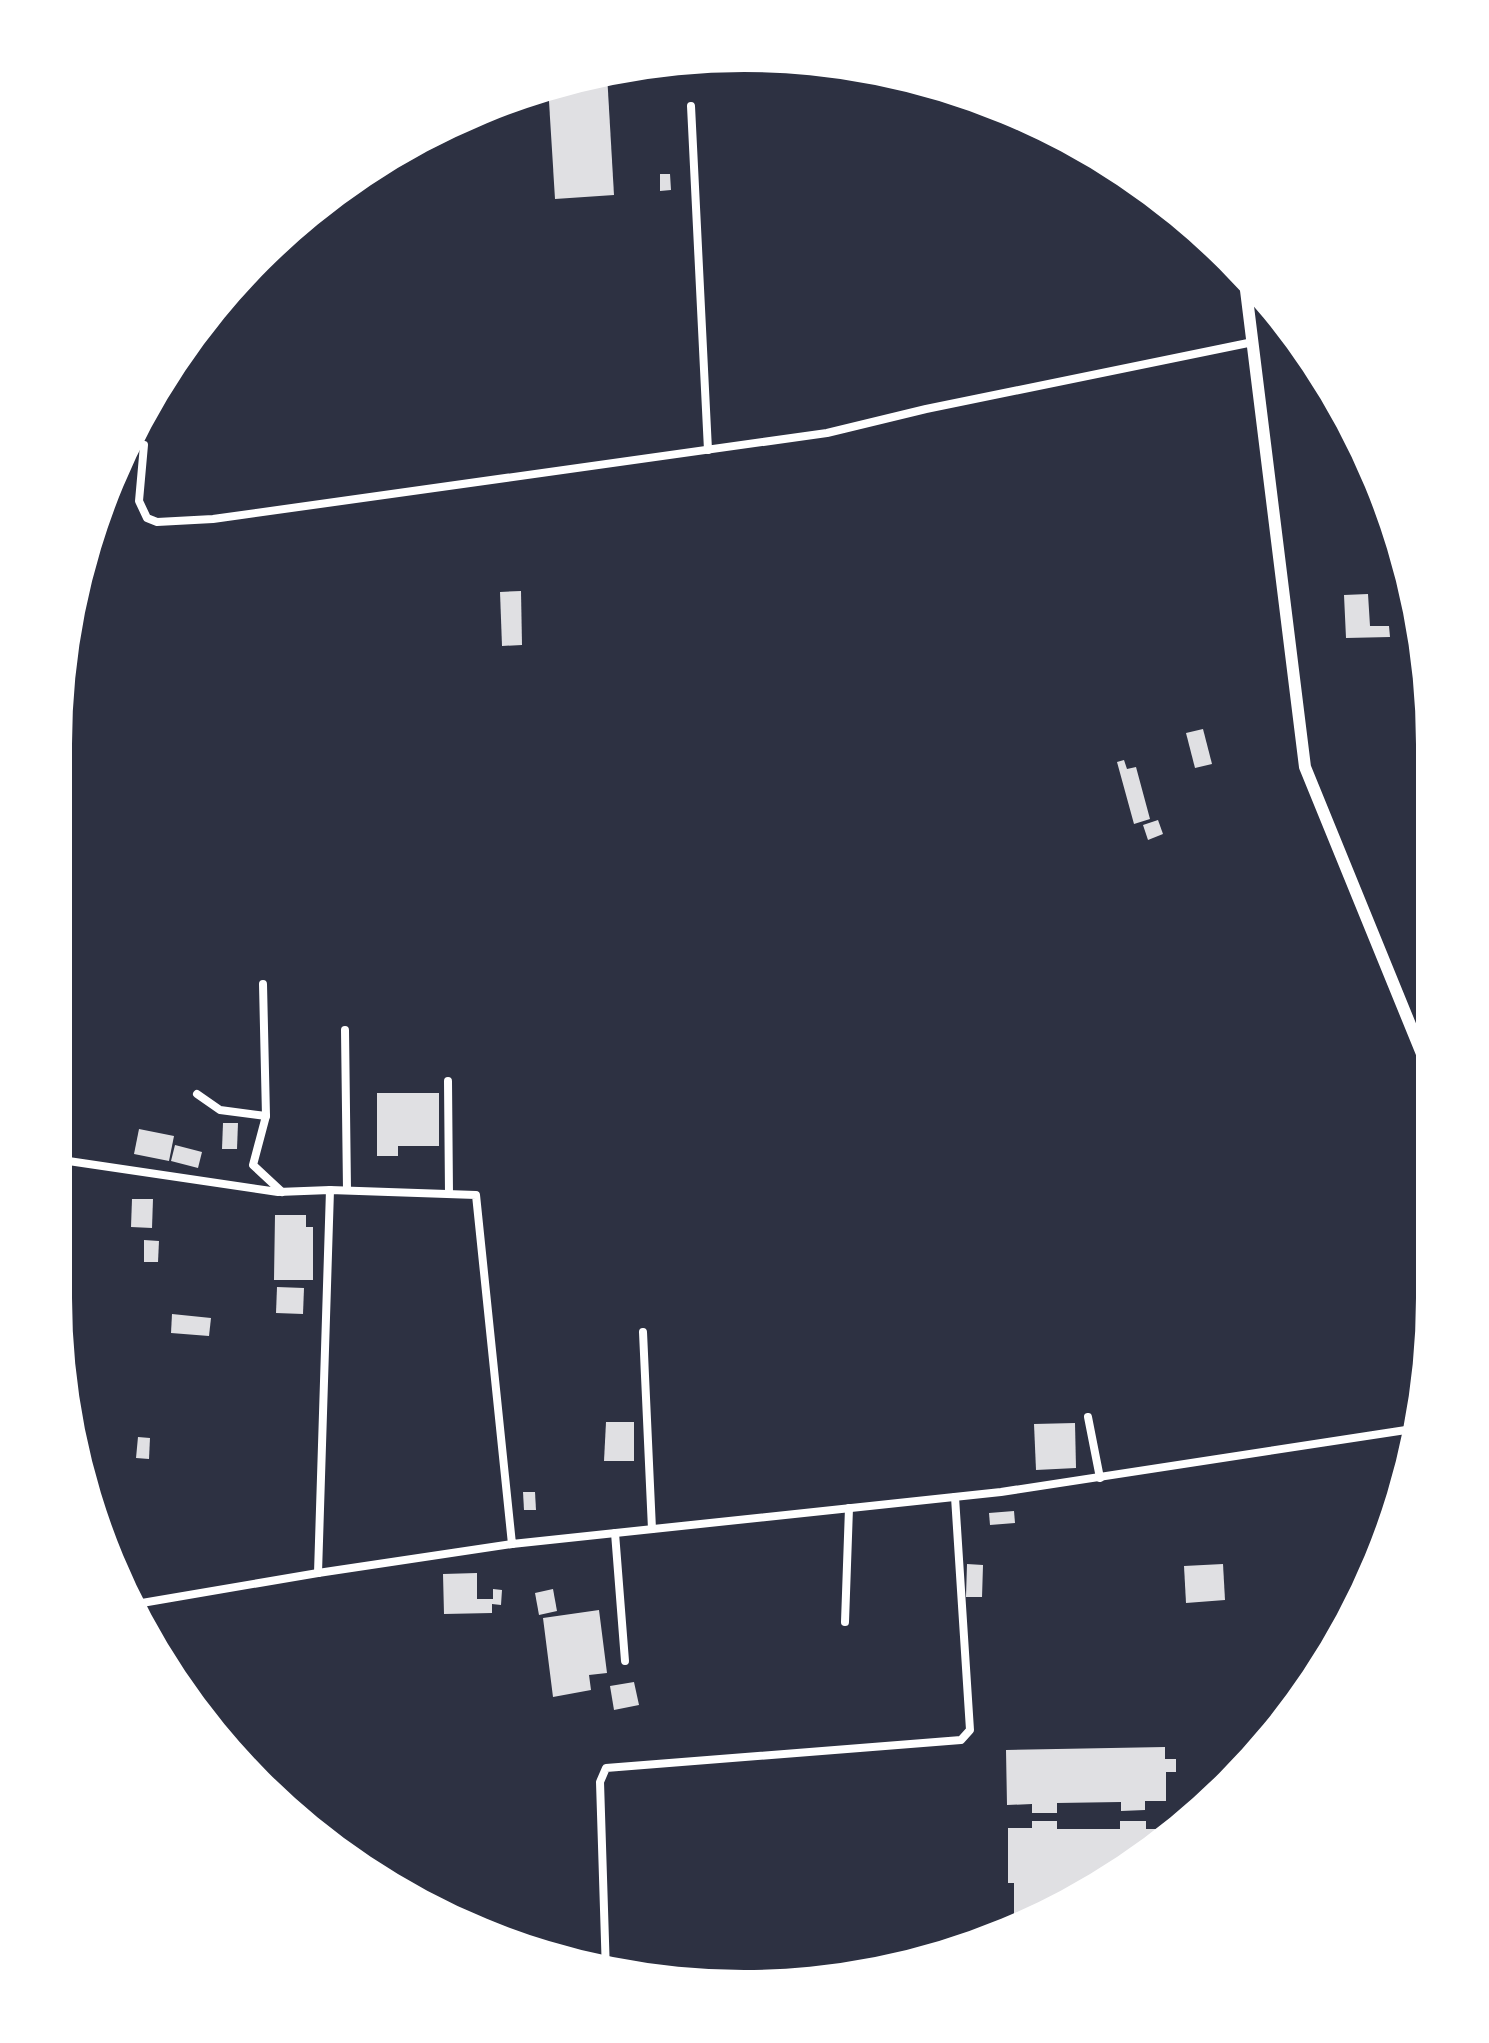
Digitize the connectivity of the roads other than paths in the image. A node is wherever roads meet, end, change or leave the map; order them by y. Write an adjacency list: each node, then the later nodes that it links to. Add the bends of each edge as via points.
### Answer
1 (691, 106): 5 (street)
2 (1247, 298): 3 (main road)
3 (1253, 342): 5 (street, via 827,433); 8 (main road, via 1305,767)
4 (144, 445): 5 (street, via 139,501 146,518 157,522)
5 (708, 450)
6 (263, 984): 11 (street)
7 (345, 1030): 14 (street)
8 (1416, 1039)
9 (448, 1081): 16 (street)
10 (197, 1094): 11 (street, via 220,1110)
11 (266, 1116): 15 (street, via 254,1166)
12 (72, 1161): 15 (street)
13 (330, 1190): 14 (street); 15 (street); 26 (street)
14 (347, 1190): 16 (street)
15 (282, 1192)
16 (449, 1194): 25 (street, via 476,1195)
17 (643, 1332): 23 (street)
18 (1088, 1417): 20 (street)
19 (1404, 1430): 20 (street)
20 (1100, 1478): 21 (street)
21 (954, 1497): 22 (street); 30 (street, via 970,1730 961,1740 606,1768 600,1782)
22 (849, 1508): 23 (street); 28 (street)
23 (652, 1529): 24 (street)
24 (615, 1533): 25 (street); 29 (street)
25 (512, 1544): 26 (street)
26 (318, 1573): 27 (street)
27 (145, 1602)
28 (845, 1622)
29 (626, 1661)
30 (605, 1956)

